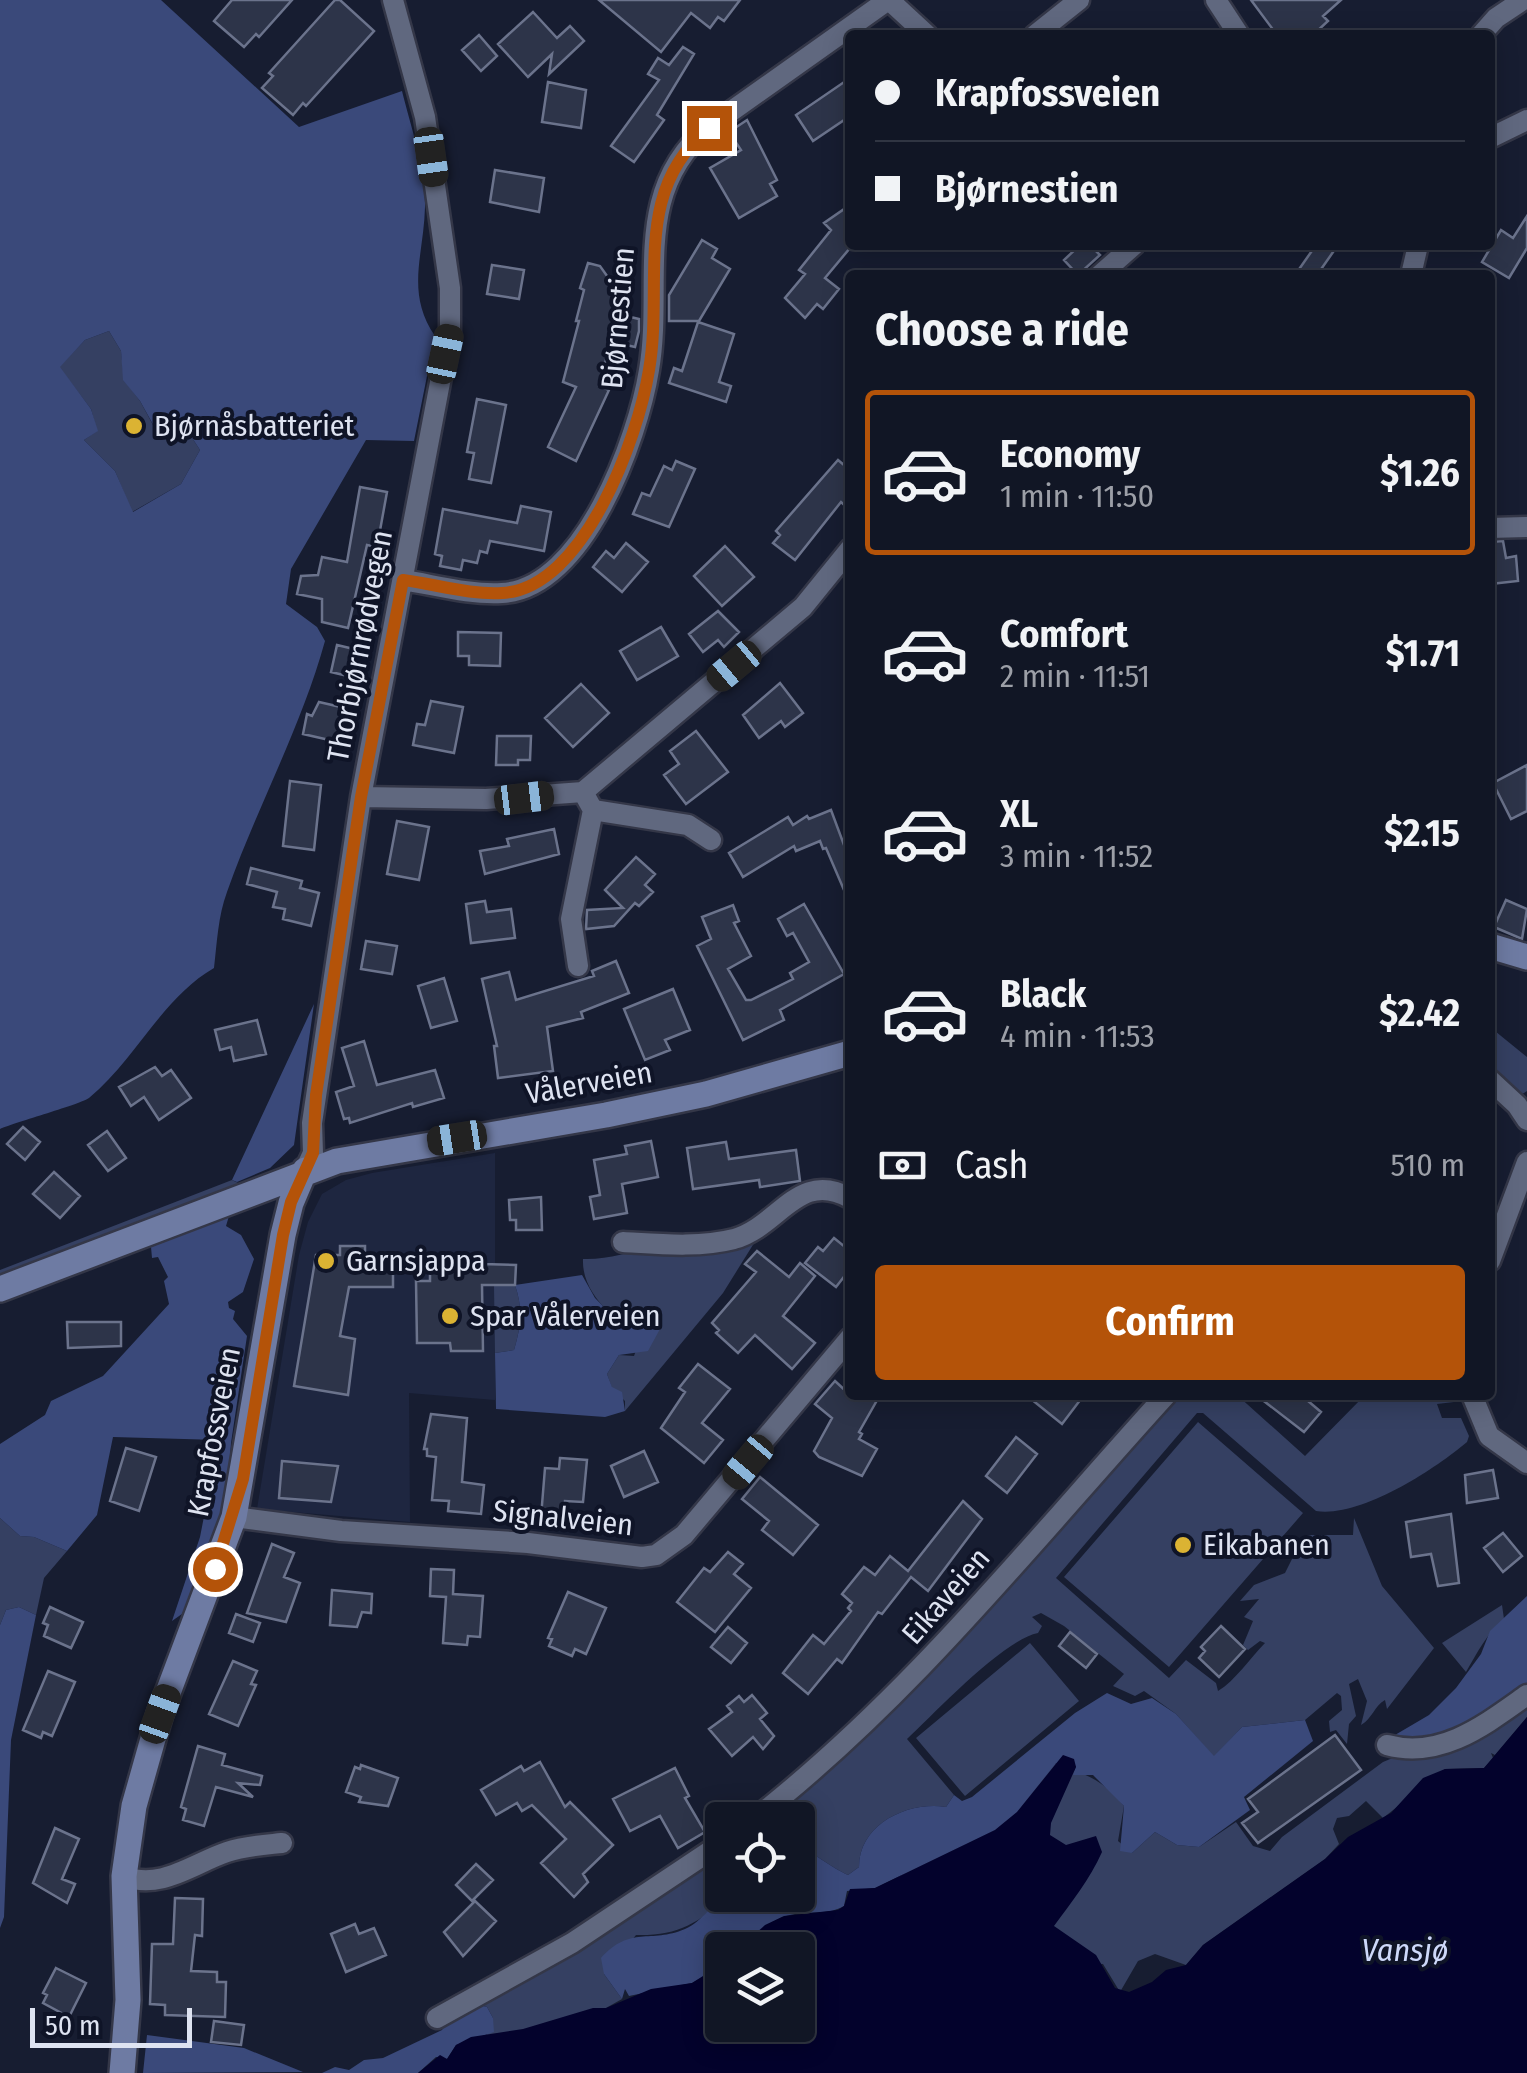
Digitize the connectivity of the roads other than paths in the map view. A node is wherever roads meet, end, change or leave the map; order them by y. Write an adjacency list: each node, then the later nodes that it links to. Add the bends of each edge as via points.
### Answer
1 (393, 0): 19 (street, Thorbjørnrødvegen, via 414,66 450,288 450,330)
2 (888, 0): 6 (street, Bjørnestien); 7 (street)
3 (1079, 0): 8 (street)
4 (1216, 0): 9 (street)
5 (1524, 0): 10 (street)
6 (846, 30)
7 (921, 30)
8 (1041, 30)
9 (1236, 30)
10 (1485, 30)
11 (845, 31): 19 (street, Bjørnestien, via 691,142 670,174 657,223 649,370 637,420 602,503 570,555 540,580 504,593)
12 (1527, 120): 13 (street)
13 (1495, 136)
14 (1128, 250): 15 (street)
15 (1106, 270)
16 (1527, 527): 17 (street)
17 (1495, 528)
18 (845, 555): 21 (street, via 789,620)
19 (403, 580): 20 (street, Thorbjørnrødvegen)
20 (361, 797): 21 (street); 30 (street, Thorbjørnrødvegen, via 313,1153)
21 (588, 801): 22 (street, via 688,825); 25 (street, via 571,919)
22 (710, 840)
23 (1495, 948): 24 (street)
24 (1527, 958)
25 (578, 966)
26 (845, 1054): 30 (street, Vålerveien, via 673,1101)
27 (1495, 1084): 28 (street)
28 (1527, 1120)
29 (1527, 1162): 33 (street)
30 (305, 1170): 34 (street, Vålerveien); 39 (street, Krapfossveien, via 283,1235)
31 (845, 1195): 32 (street, via 832,1188 804,1191 757,1232 729,1240)
32 (623, 1242)
33 (1495, 1248)
34 (0, 1289)
35 (845, 1344): 39 (street, Signalveien, via 714,1503 656,1555)
36 (1162, 1400): 42 (street, Eikaveien, via 920,1670)
37 (1474, 1400): 38 (street, via 1489,1436)
38 (1527, 1462)
39 (234, 1516): 45 (street, Krapfossveien, via 144,1766)
40 (1527, 1695): 41 (street, via 1448,1743)
41 (1387, 1745)
42 (775, 1802)
43 (282, 1843): 45 (street, via 225,1852 165,1878 137,1882)
44 (705, 1854): 46 (street, via 572,1943)
45 (124, 1876): 47 (street, Krapfossveien, via 128,2000)
46 (436, 2018)
47 (122, 2073)

